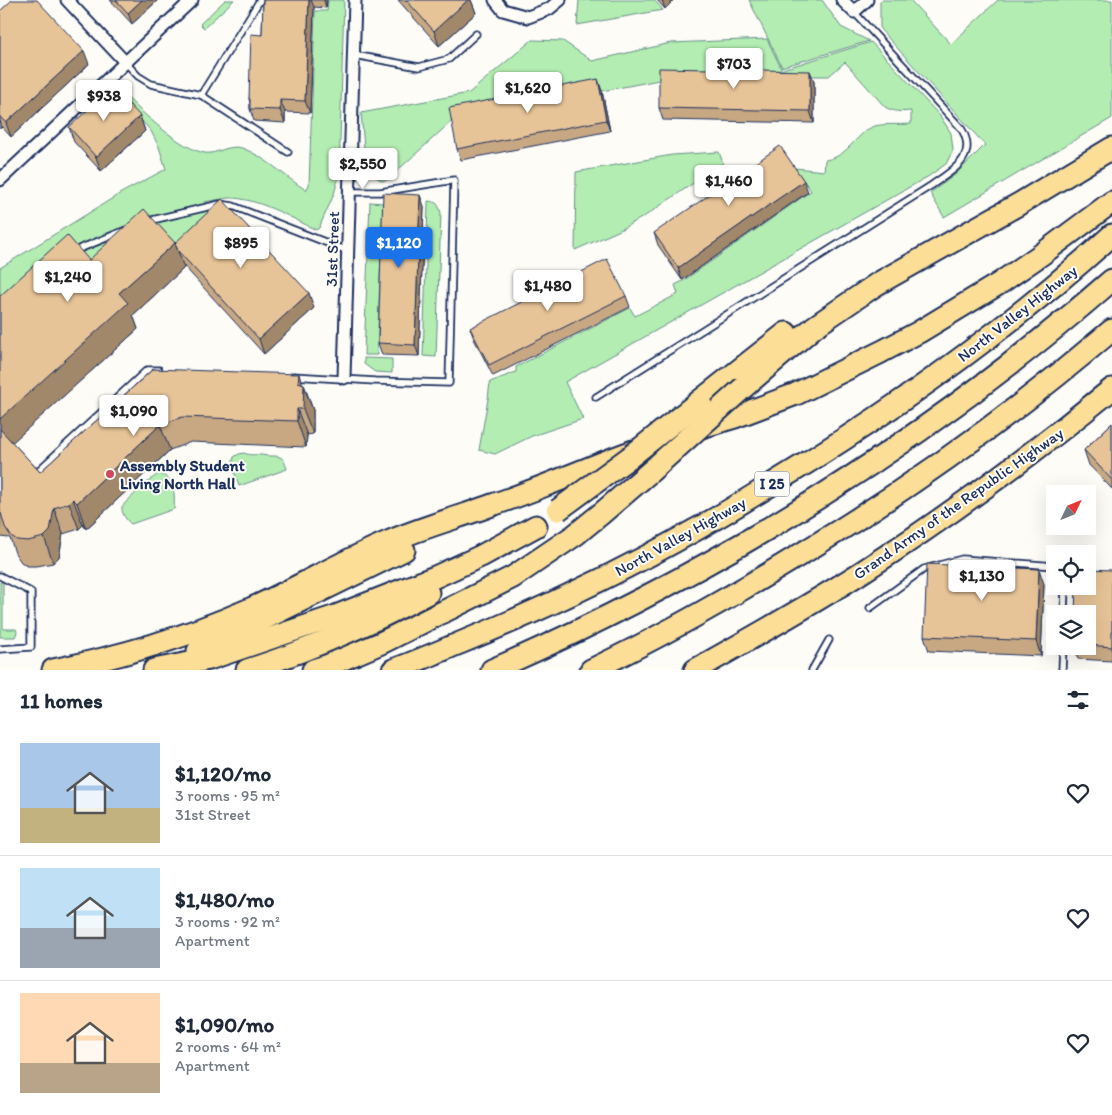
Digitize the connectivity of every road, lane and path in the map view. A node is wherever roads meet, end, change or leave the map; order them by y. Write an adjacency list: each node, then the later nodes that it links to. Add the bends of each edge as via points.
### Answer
1 (67, 0): 12 (street)
2 (192, 0): 12 (street)
3 (260, 0): 13 (lane)
4 (355, 0): 11 (street, 31st Street)
5 (495, 0): 6 (street, via 504,10 528,17 549,10)
6 (560, 0)
7 (842, 0): 9 (street)
8 (867, 0): 9 (street)
9 (854, 12): 31 (lane, via 960,128 967,144 962,161 932,185)
10 (476, 34): 11 (lane, via 449,59 420,67)
11 (354, 55): 17 (street, 31st Street)
12 (125, 62): 13 (lane, via 151,84); 16 (street)
13 (201, 95): 15 (lane)
14 (1112, 148): 24 (highway)
15 (288, 152)
16 (0, 180)
17 (350, 192): 23 (street, 31st Street); 29 (lane, via 380,192 454,180 449,383)
18 (1112, 202): 33 (highway, via 1042,254 958,309 796,394 662,440)
19 (146, 221): 23 (lane, via 220,204 233,206)
20 (129, 228): 22 (lane)
21 (1112, 235): 45 (highway, North Valley Highway / I 25, via 1040,298 934,377 860,429 744,501 675,541 556,601)
22 (79, 249)
23 (348, 251): 29 (street, 31st Street)
24 (913, 264): 34 (highway, bridge, via 821,309); 44 (highway, bridge, via 814,327 574,535 513,576 381,643)
25 (1112, 280): 46 (highway, via 994,376 922,429 833,487 755,536 672,582)
26 (1112, 330): 47 (highway, via 977,438 866,514 697,616)
27 (167, 371): 32 (lane, via 148,370)
28 (285, 376): 29 (lane)
29 (344, 378)
30 (1112, 389): 48 (highway, Grand Army of the Republic Highway, via 1009,470 916,536 807,606)
31 (596, 397)
32 (40, 469)
33 (497, 503): 41 (highway); 42 (highway, via 389,542 208,626 123,654)
34 (536, 526): 41 (highway, via 435,577 336,616 209,658); 43 (highway, via 495,554 406,605 322,644)
35 (1046, 565): 37 (lane, via 962,559 924,569)
36 (0, 576): 39 (lane, via 31,592 31,646)
37 (870, 608)
38 (829, 640): 49 (lane)
39 (0, 648)
40 (1063, 655): 50 (lane)
41 (159, 669)
42 (53, 670)
43 (247, 670)
44 (313, 670)
45 (393, 670)
46 (492, 670)
47 (591, 670)
48 (695, 670)
49 (812, 670)
50 (1062, 670)

